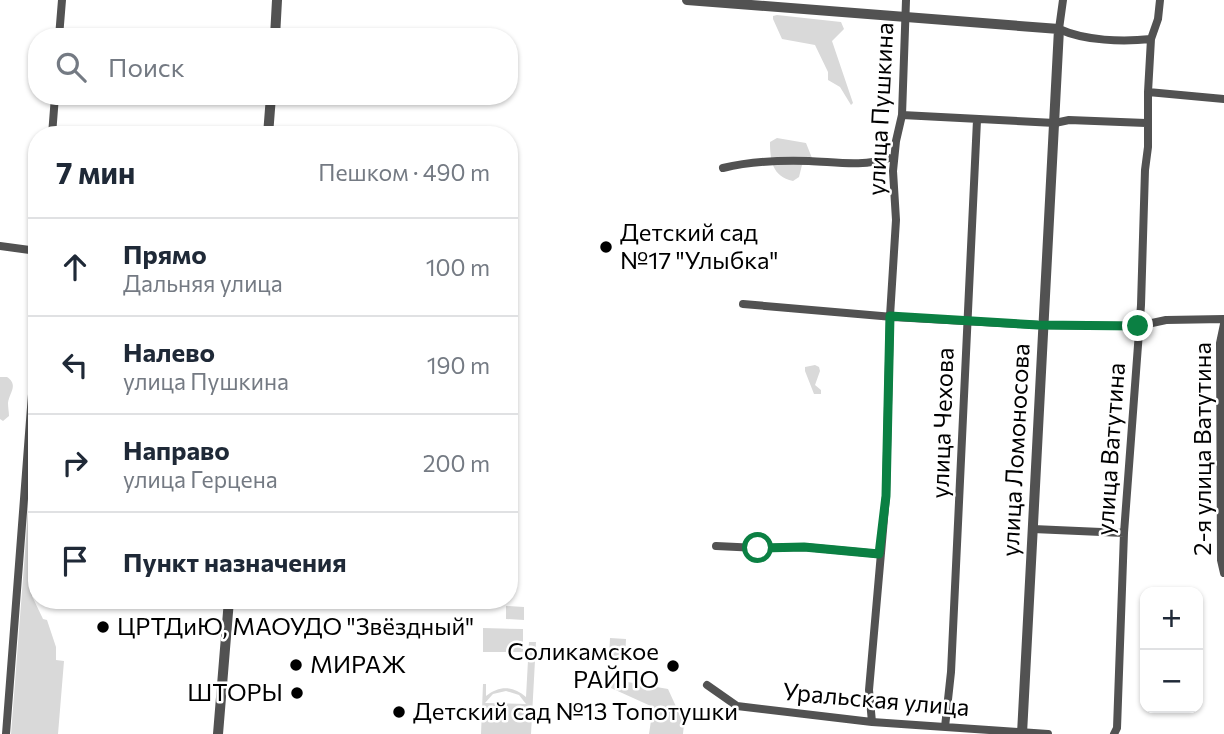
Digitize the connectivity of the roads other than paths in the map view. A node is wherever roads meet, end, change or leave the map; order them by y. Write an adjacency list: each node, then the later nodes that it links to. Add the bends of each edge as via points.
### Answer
1 (62, 0): 8 (street)
2 (276, 0): 9 (street)
3 (687, 0): 7 (street)
4 (906, 0): 7 (street, улица Пушкина)
5 (1063, 0): 10 (street, улица Ломоносова)
6 (1160, 0): 11 (street, улица Ватутина)
7 (905, 19): 10 (street); 16 (street, улица Пушкина)
8 (60, 28)
9 (275, 28)
10 (1059, 29): 11 (street, via 1072,35); 19 (street, улица Ломоносова)
11 (1151, 39): 12 (street, улица Ватутина)
12 (1148, 92): 13 (street); 18 (street, улица Ватутина)
13 (1224, 99)
14 (54, 105): 20 (street)
15 (270, 105): 21 (street)
16 (902, 115): 17 (street); 27 (street, улица Пушкина, via 893,172 896,220)
17 (977, 120): 19 (street); 28 (street, улица Чехова)
18 (1146, 122): 19 (street); 31 (street, улица Ватутина)
19 (1055, 123): 30 (street, улица Ломоносова)
20 (53, 126)
21 (269, 126)
22 (889, 158): 23 (street, via 863,164 752,161)
23 (723, 168)
24 (0, 246): 25 (street)
25 (28, 250)
26 (743, 304): 27 (street)
27 (890, 316): 28 (street); 37 (street, улица Пушкина, via 886,496)
28 (967, 321): 30 (street); 42 (street, улица Чехова)
29 (1224, 321): 31 (street, via 1166,320); 38 (street, 2-я улица Ватутина, via 1220,342)
30 (1042, 324): 31 (street); 34 (street, улица Ломоносова)
31 (1138, 326): 35 (street, улица Ватутина)
32 (28, 447): 33 (street)
33 (26, 473): 44 (street)
34 (1033, 529): 35 (street); 43 (street, улица Ломоносова)
35 (1124, 533): 47 (street, улица Ватутина)
36 (716, 546): 37 (street)
37 (879, 554): 41 (street, улица Пушкина, via 869,690)
38 (1224, 573)
39 (228, 609): 45 (street)
40 (707, 685): 41 (street, Уральская улица, via 737,706)
41 (872, 722): 42 (street, Уральская улица)
42 (945, 727): 43 (street, Уральская улица)
43 (1022, 733): 46 (street, Уральская улица)
44 (6, 734)
45 (218, 734)
46 (1048, 734)
47 (1114, 734)

